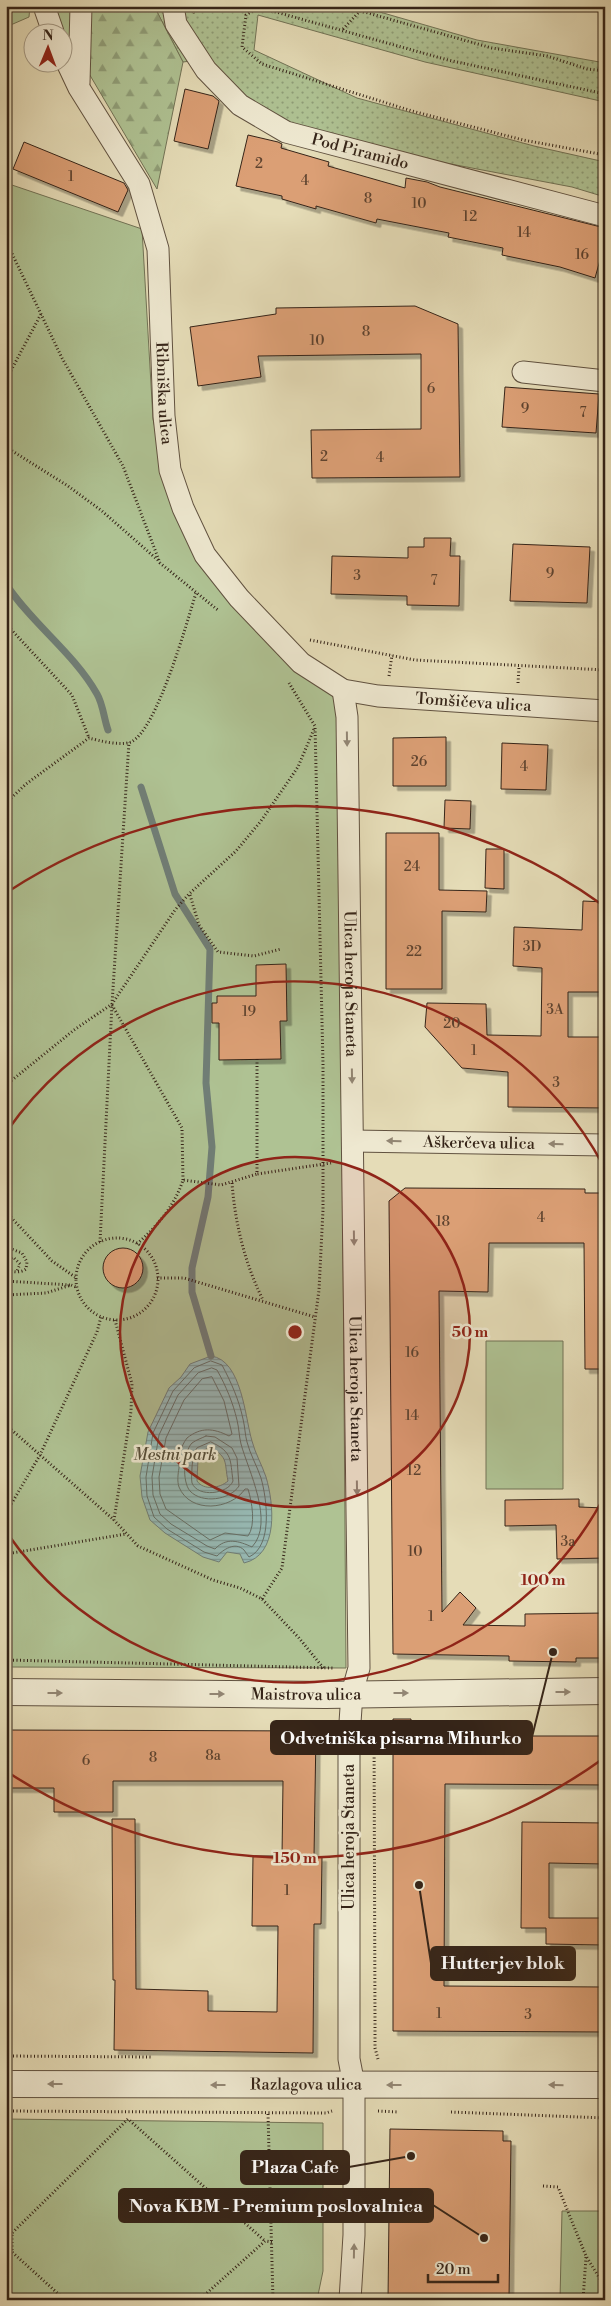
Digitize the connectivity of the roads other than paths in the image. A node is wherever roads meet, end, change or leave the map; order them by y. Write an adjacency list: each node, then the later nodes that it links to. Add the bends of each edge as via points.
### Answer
1 (44, 6): 4 (street)
2 (81, 6): 6 (street)
3 (172, 6): 7 (street, Pod Piramido, via 176,24 206,70 240,105 286,132)
4 (50, 22)
5 (71, 72): 6 (street, Ribniška ulica)
6 (79, 88): 10 (street, Ribniška ulica, via 139,184 158,250 164,416 170,470 183,508 206,555 239,598 301,663)
7 (605, 216)
8 (523, 372): 9 (street)
9 (605, 381)
10 (343, 690): 11 (street, Tomšičeva ulica, via 378,696); 12 (street, Ulica heroja Staneta, one-way to 12, via 347,717)
11 (605, 711)
12 (353, 1141): 13 (street, Aškerčeva ulica, one-way to 12); 16 (street, Ulica heroja Staneta, one-way to 16, via 359,1668)
13 (605, 1145)
14 (605, 1691): 16 (street, Maistrova ulica, one-way to 14)
15 (6, 1692): 16 (street, Maistrova ulica, one-way to 16)
16 (352, 1693): 18 (street, Ulica heroja Staneta, via 349,1737 349,2059)
17 (6, 2084): 18 (street, Razlagova ulica, one-way to 17)
18 (354, 2084): 19 (street, Razlagova ulica, one-way to 18); 20 (street, Ulica heroja Staneta, one-way to 18, via 354,2243)
19 (605, 2085)
20 (350, 2300)

